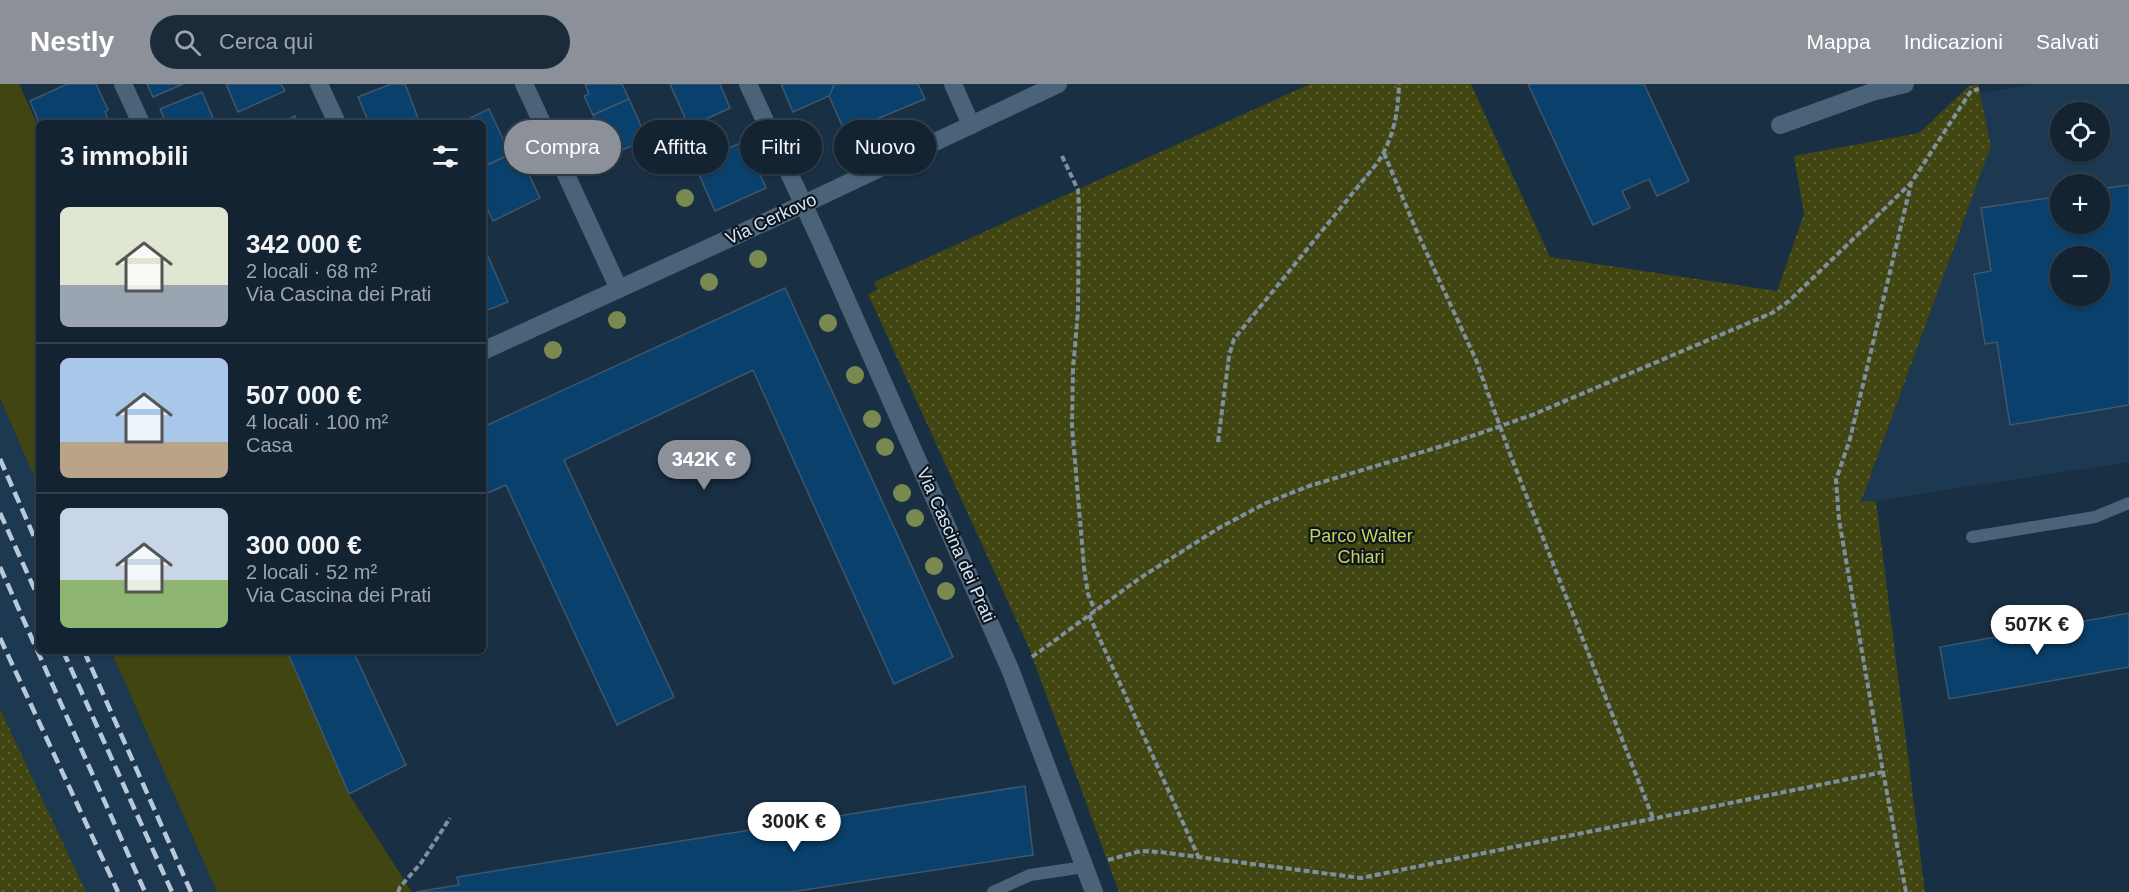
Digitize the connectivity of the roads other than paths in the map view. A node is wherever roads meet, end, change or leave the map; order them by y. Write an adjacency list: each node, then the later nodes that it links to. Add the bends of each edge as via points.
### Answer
1 (123, 84): 9 (street)
2 (319, 84): 10 (street)
3 (524, 84): 14 (street)
4 (748, 84): 13 (street, Via Cascina dei Prati)
5 (953, 84): 11 (street)
6 (1058, 84): 11 (street, Via Cerkovo)
7 (1905, 84): 8 (street)
8 (1870, 88): 12 (street)
9 (140, 120)
10 (336, 120)
11 (971, 124): 13 (street, Via Cerkovo)
12 (1779, 125)
13 (803, 204): 14 (street, Via Cerkovo); 18 (street, Via Cascina dei Prati, via 1010,669)
14 (619, 289): 15 (street, Via Cerkovo)
15 (486, 350)
16 (2129, 502): 17 (lane, via 2095,517)
17 (1972, 537)
18 (1084, 867): 19 (lane, via 1030,875); 20 (street, Via Cascina dei Prati)
19 (993, 892)
20 (1094, 892)

